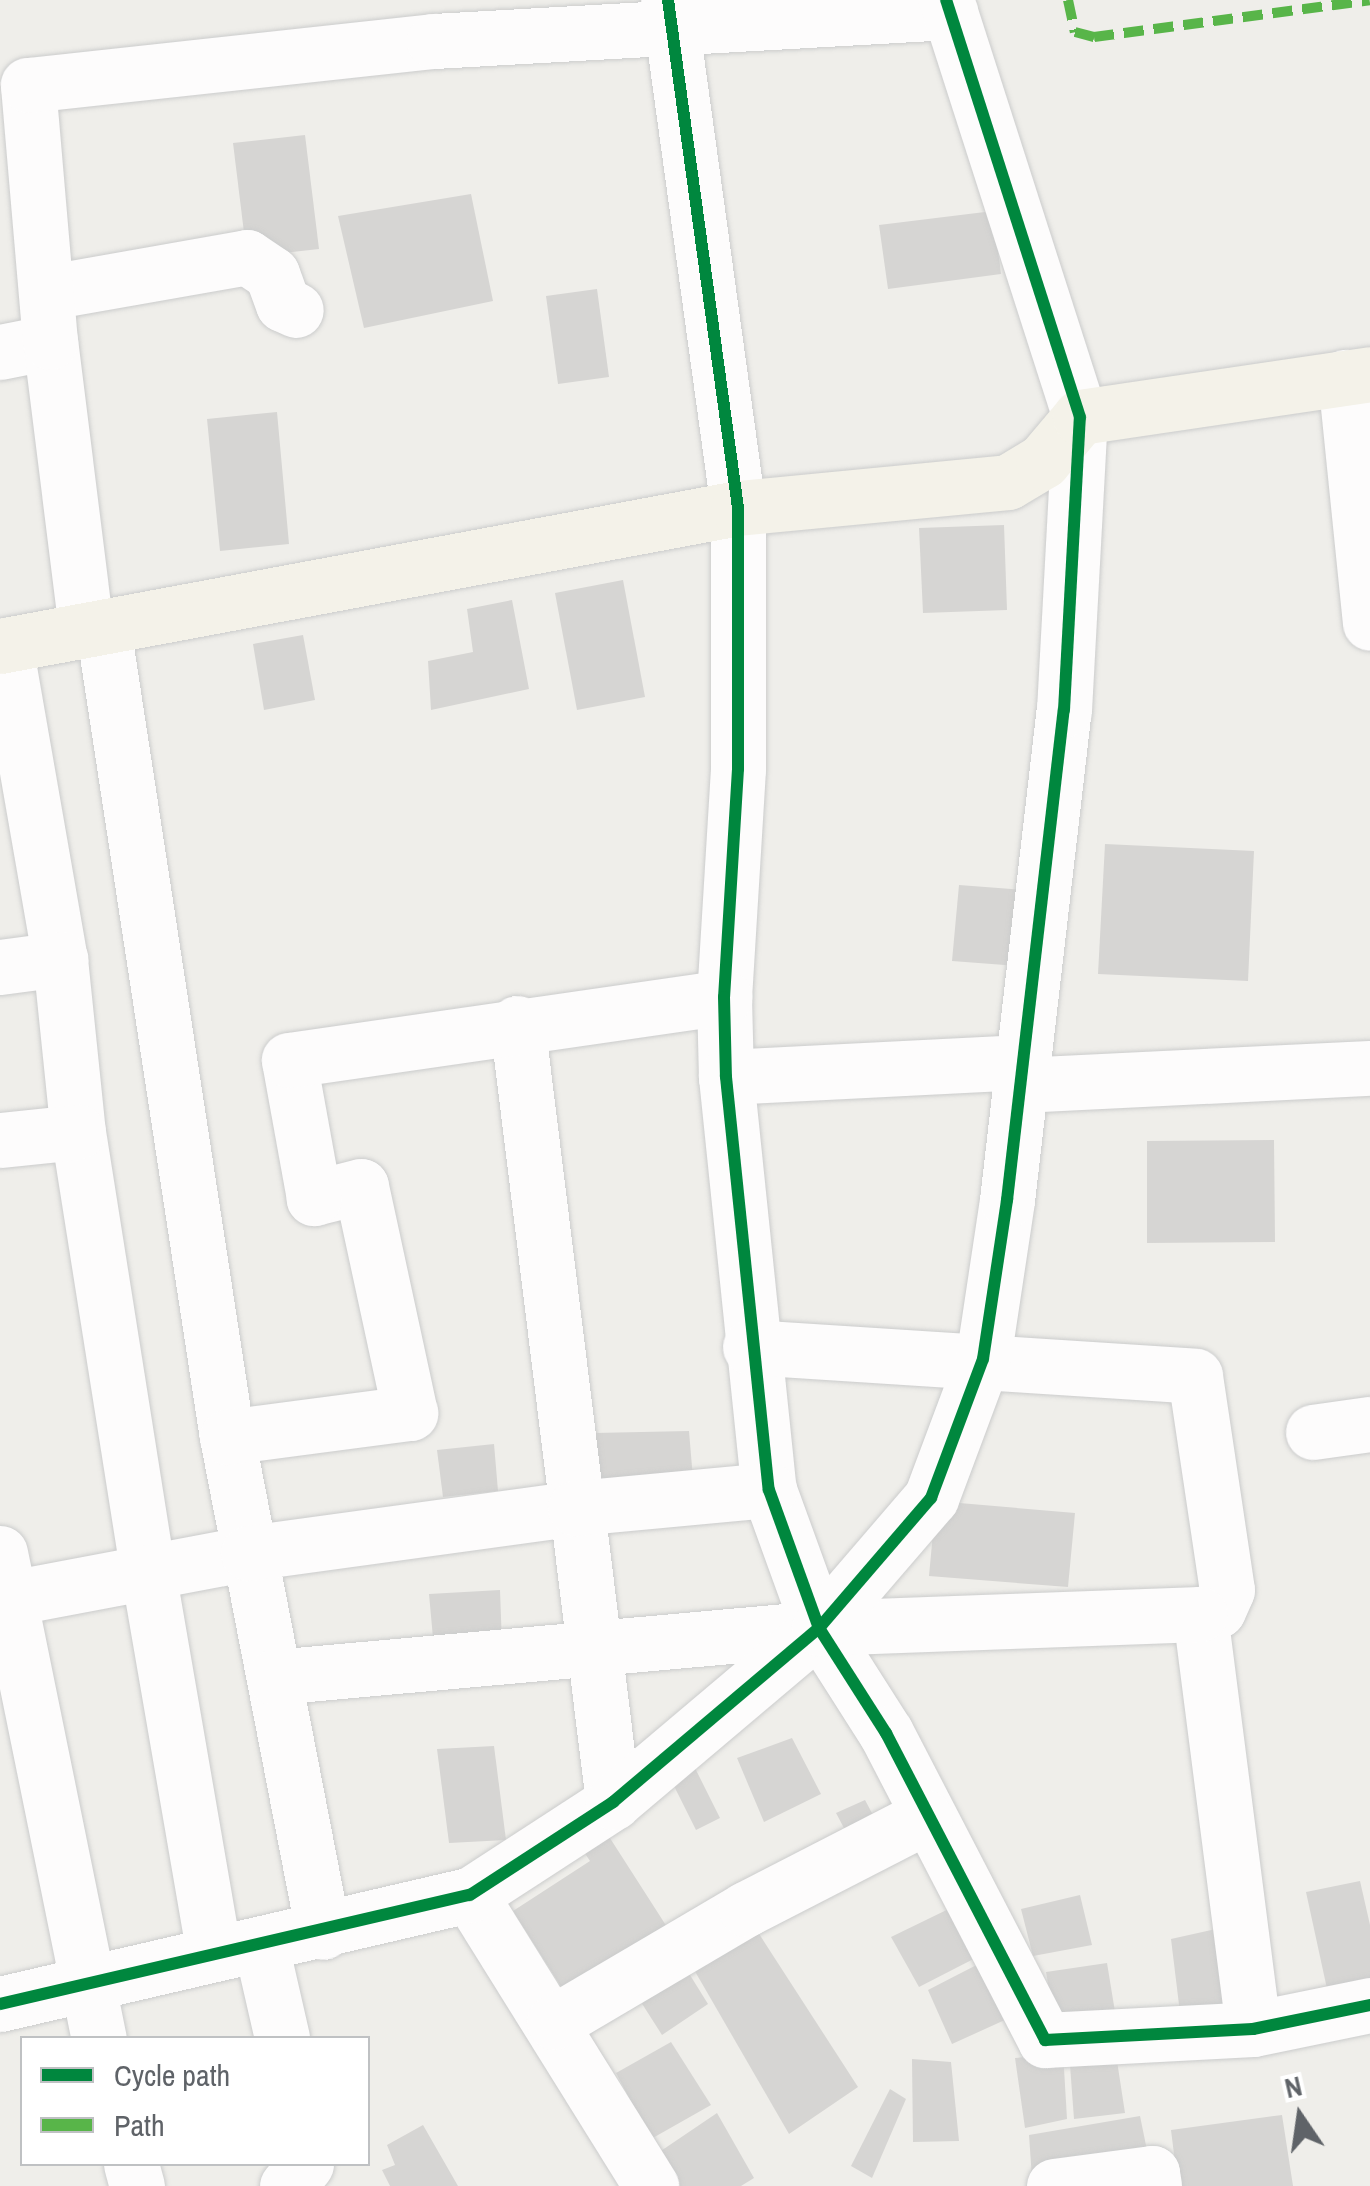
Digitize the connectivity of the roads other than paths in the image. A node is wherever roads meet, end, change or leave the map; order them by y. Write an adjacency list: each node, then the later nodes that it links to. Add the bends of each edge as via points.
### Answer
1 (948, 6): 2 (street); 8 (street)
2 (770, 10): 3 (street)
3 (672, 16): 4 (street); 9 (street)
4 (437, 21): 6 (street, via 28,85)
5 (296, 310): 6 (street, via 282,304 272,274 247,258)
6 (33, 328): 11 (street)
7 (1357, 376): 8 (main road); 10 (street)
8 (1080, 418): 9 (main road, via 1043,462 1008,482); 18 (street, via 1064,710)
9 (738, 508): 11 (main road); 15 (street, via 738,769)
10 (1370, 623)
11 (95, 629): 12 (main road); 26 (street)
12 (2, 645): 13 (street)
13 (60, 958): 14 (street); 20 (street)
14 (0, 967)
15 (724, 997): 16 (street); 19 (street)
16 (517, 1023): 26 (street, via 289,1060 314,1198 360,1186 410,1413); 28 (street)
17 (1370, 1068): 18 (street)
18 (1021, 1074): 19 (street); 23 (street)
19 (726, 1076): 22 (street)
20 (78, 1132): 21 (street); 30 (street)
21 (0, 1140)
22 (750, 1346): 23 (street); 27 (street)
23 (983, 1359): 32 (street, via 1195,1376 1227,1590 1218,1610); 33 (street, via 932,1498)
24 (1370, 1424): 25 (street)
25 (1313, 1432)
26 (227, 1437): 29 (street)
27 (769, 1490): 28 (street); 33 (street)
28 (575, 1508): 29 (street); 34 (street)
29 (248, 1553): 30 (street); 35 (street)
30 (148, 1572): 31 (street); 40 (street)
31 (3, 1584): 41 (street)
32 (1200, 1614): 33 (street); 45 (street)
33 (820, 1628): 34 (street); 36 (street); 37 (street, via 886,1733)
34 (589, 1652): 35 (street); 36 (street)
35 (274, 1677): 39 (street)
36 (613, 1802): 38 (street)
37 (926, 1817): 44 (street, via 746,1909); 45 (street, via 1045,2040)
38 (470, 1895): 39 (street); 44 (street)
39 (323, 1932): 40 (street)
40 (238, 1950): 41 (street); 47 (street)
41 (84, 1982): 42 (street); 46 (street)
42 (0, 2004)
43 (1370, 2005): 45 (street)
44 (554, 2022): 50 (street)
45 (1253, 2028)
46 (98, 2036)
47 (281, 2036)
48 (304, 2166): 49 (street)
49 (287, 2186)
50 (651, 2186)
51 (1054, 2186): 52 (street, via 1152,2173)
52 (1154, 2186)

